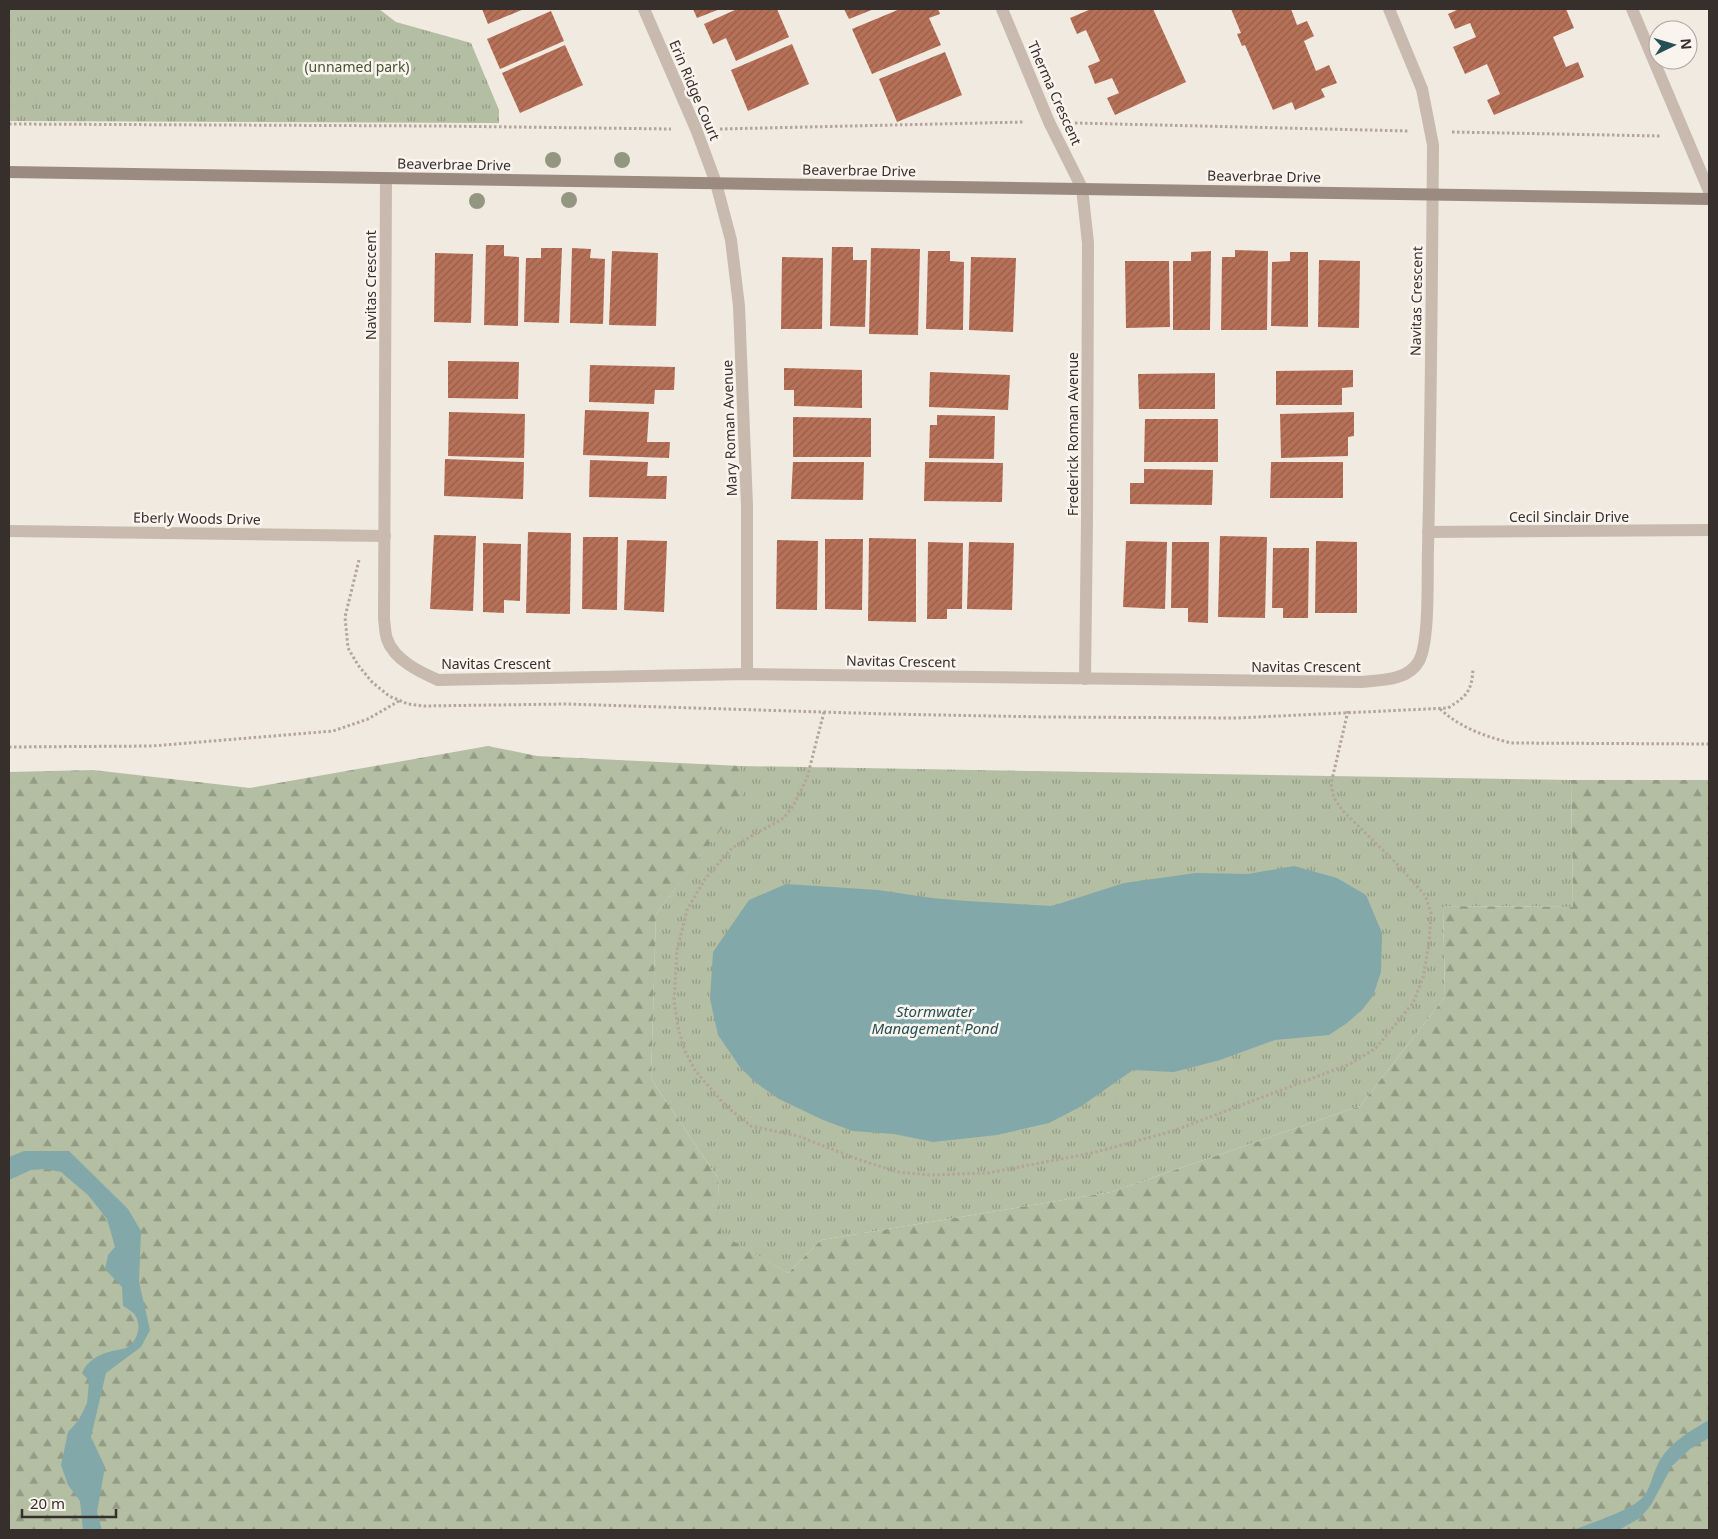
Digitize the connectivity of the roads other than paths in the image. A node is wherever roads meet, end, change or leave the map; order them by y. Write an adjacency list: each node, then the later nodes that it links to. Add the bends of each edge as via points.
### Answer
1 (644, 9): 7 (street, Erin Ridge Court)
2 (1002, 9): 8 (street, Therma Crescent, via 1049,122)
3 (1389, 9): 10 (street, via 1422,89 1433,145)
4 (1632, 9): 9 (street)
5 (9, 172): 6 (street, Beaverbrae Drive)
6 (386, 178): 7 (street, Beaverbrae Drive); 15 (street, Navitas Crescent)
7 (716, 183): 8 (street, Beaverbrae Drive); 16 (street, Mary Roman Avenue, via 731,240 739,306 747,506)
8 (1082, 188): 10 (street, Beaverbrae Drive); 17 (street, Frederick Roman Avenue, via 1088,243)
9 (1709, 191)
10 (1433, 194): 11 (street, Beaverbrae Drive); 14 (street, Navitas Crescent)
11 (1709, 199)
12 (1709, 530): 14 (street, Cecil Sinclair Drive)
13 (9, 531): 15 (street, Eberly Woods Drive)
14 (1428, 532): 17 (street, Navitas Crescent, via 1426,630 1422,653 1418,664 1399,676 1361,682)
15 (385, 536): 16 (street, Navitas Crescent, via 384,619 387,640 415,670 438,680)
16 (747, 674): 17 (street, Navitas Crescent)
17 (1084, 679)

